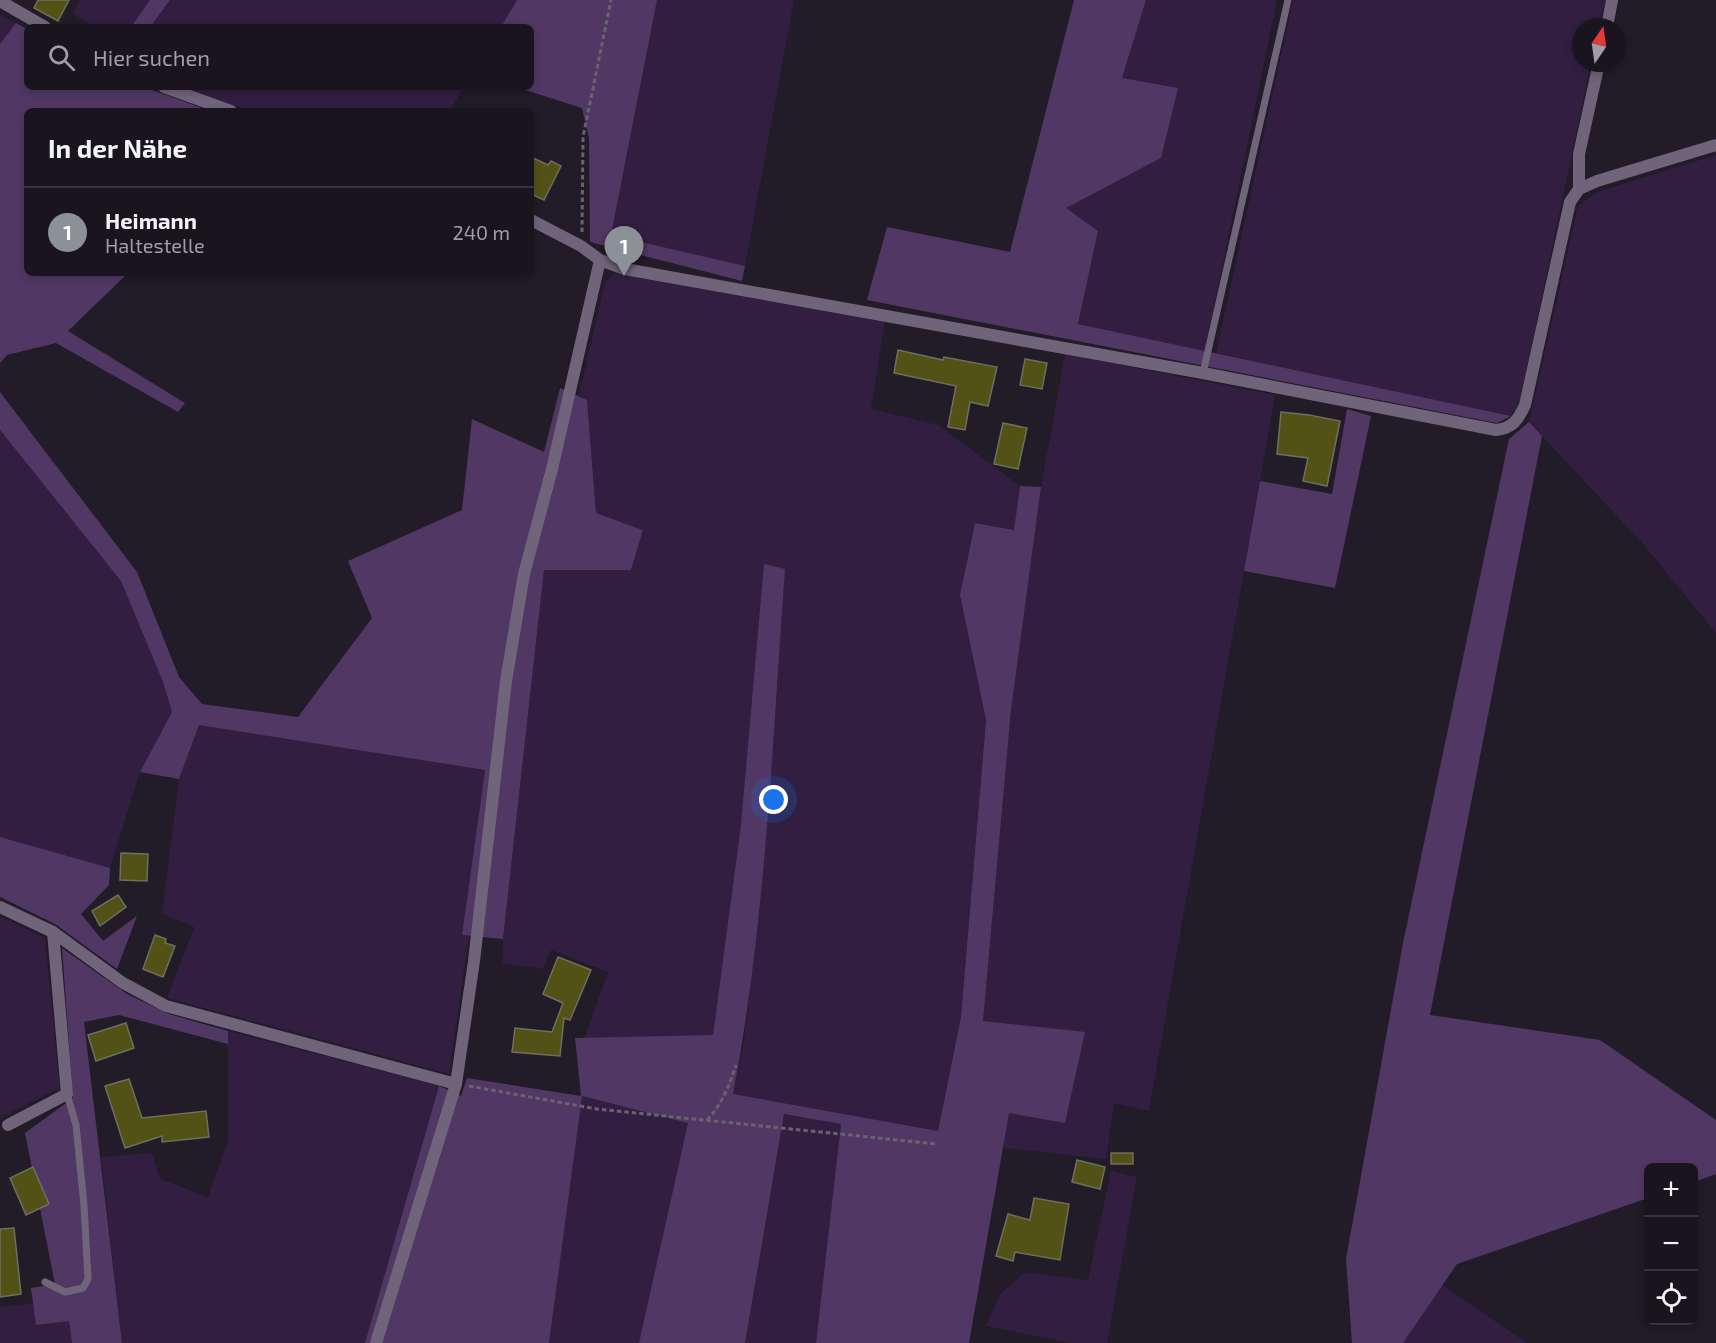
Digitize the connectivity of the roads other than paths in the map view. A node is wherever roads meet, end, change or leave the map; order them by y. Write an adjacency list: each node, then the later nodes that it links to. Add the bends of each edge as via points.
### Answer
1 (1288, 0): 13 (lane)
2 (1612, 0): 4 (street)
3 (0, 2): 5 (street)
4 (1609, 18)
5 (40, 24)
6 (1597, 72): 10 (street, via 1579,154)
7 (172, 90): 8 (street)
8 (223, 108)
9 (1716, 145): 10 (street)
10 (1579, 189): 13 (street, via 1570,202 1525,405 1509,429 1481,429)
11 (534, 222): 12 (street)
12 (600, 260): 13 (street, via 625,268); 16 (street, via 524,574)
13 (1203, 373)
14 (0, 907): 15 (street)
15 (52, 933): 16 (street, via 123,983 166,1006); 17 (street)
16 (456, 1084): 20 (street)
17 (67, 1094): 18 (street); 19 (lane, via 76,1125 88,1279 84,1288 65,1292)
18 (8, 1125)
19 (45, 1282)
20 (376, 1343)

